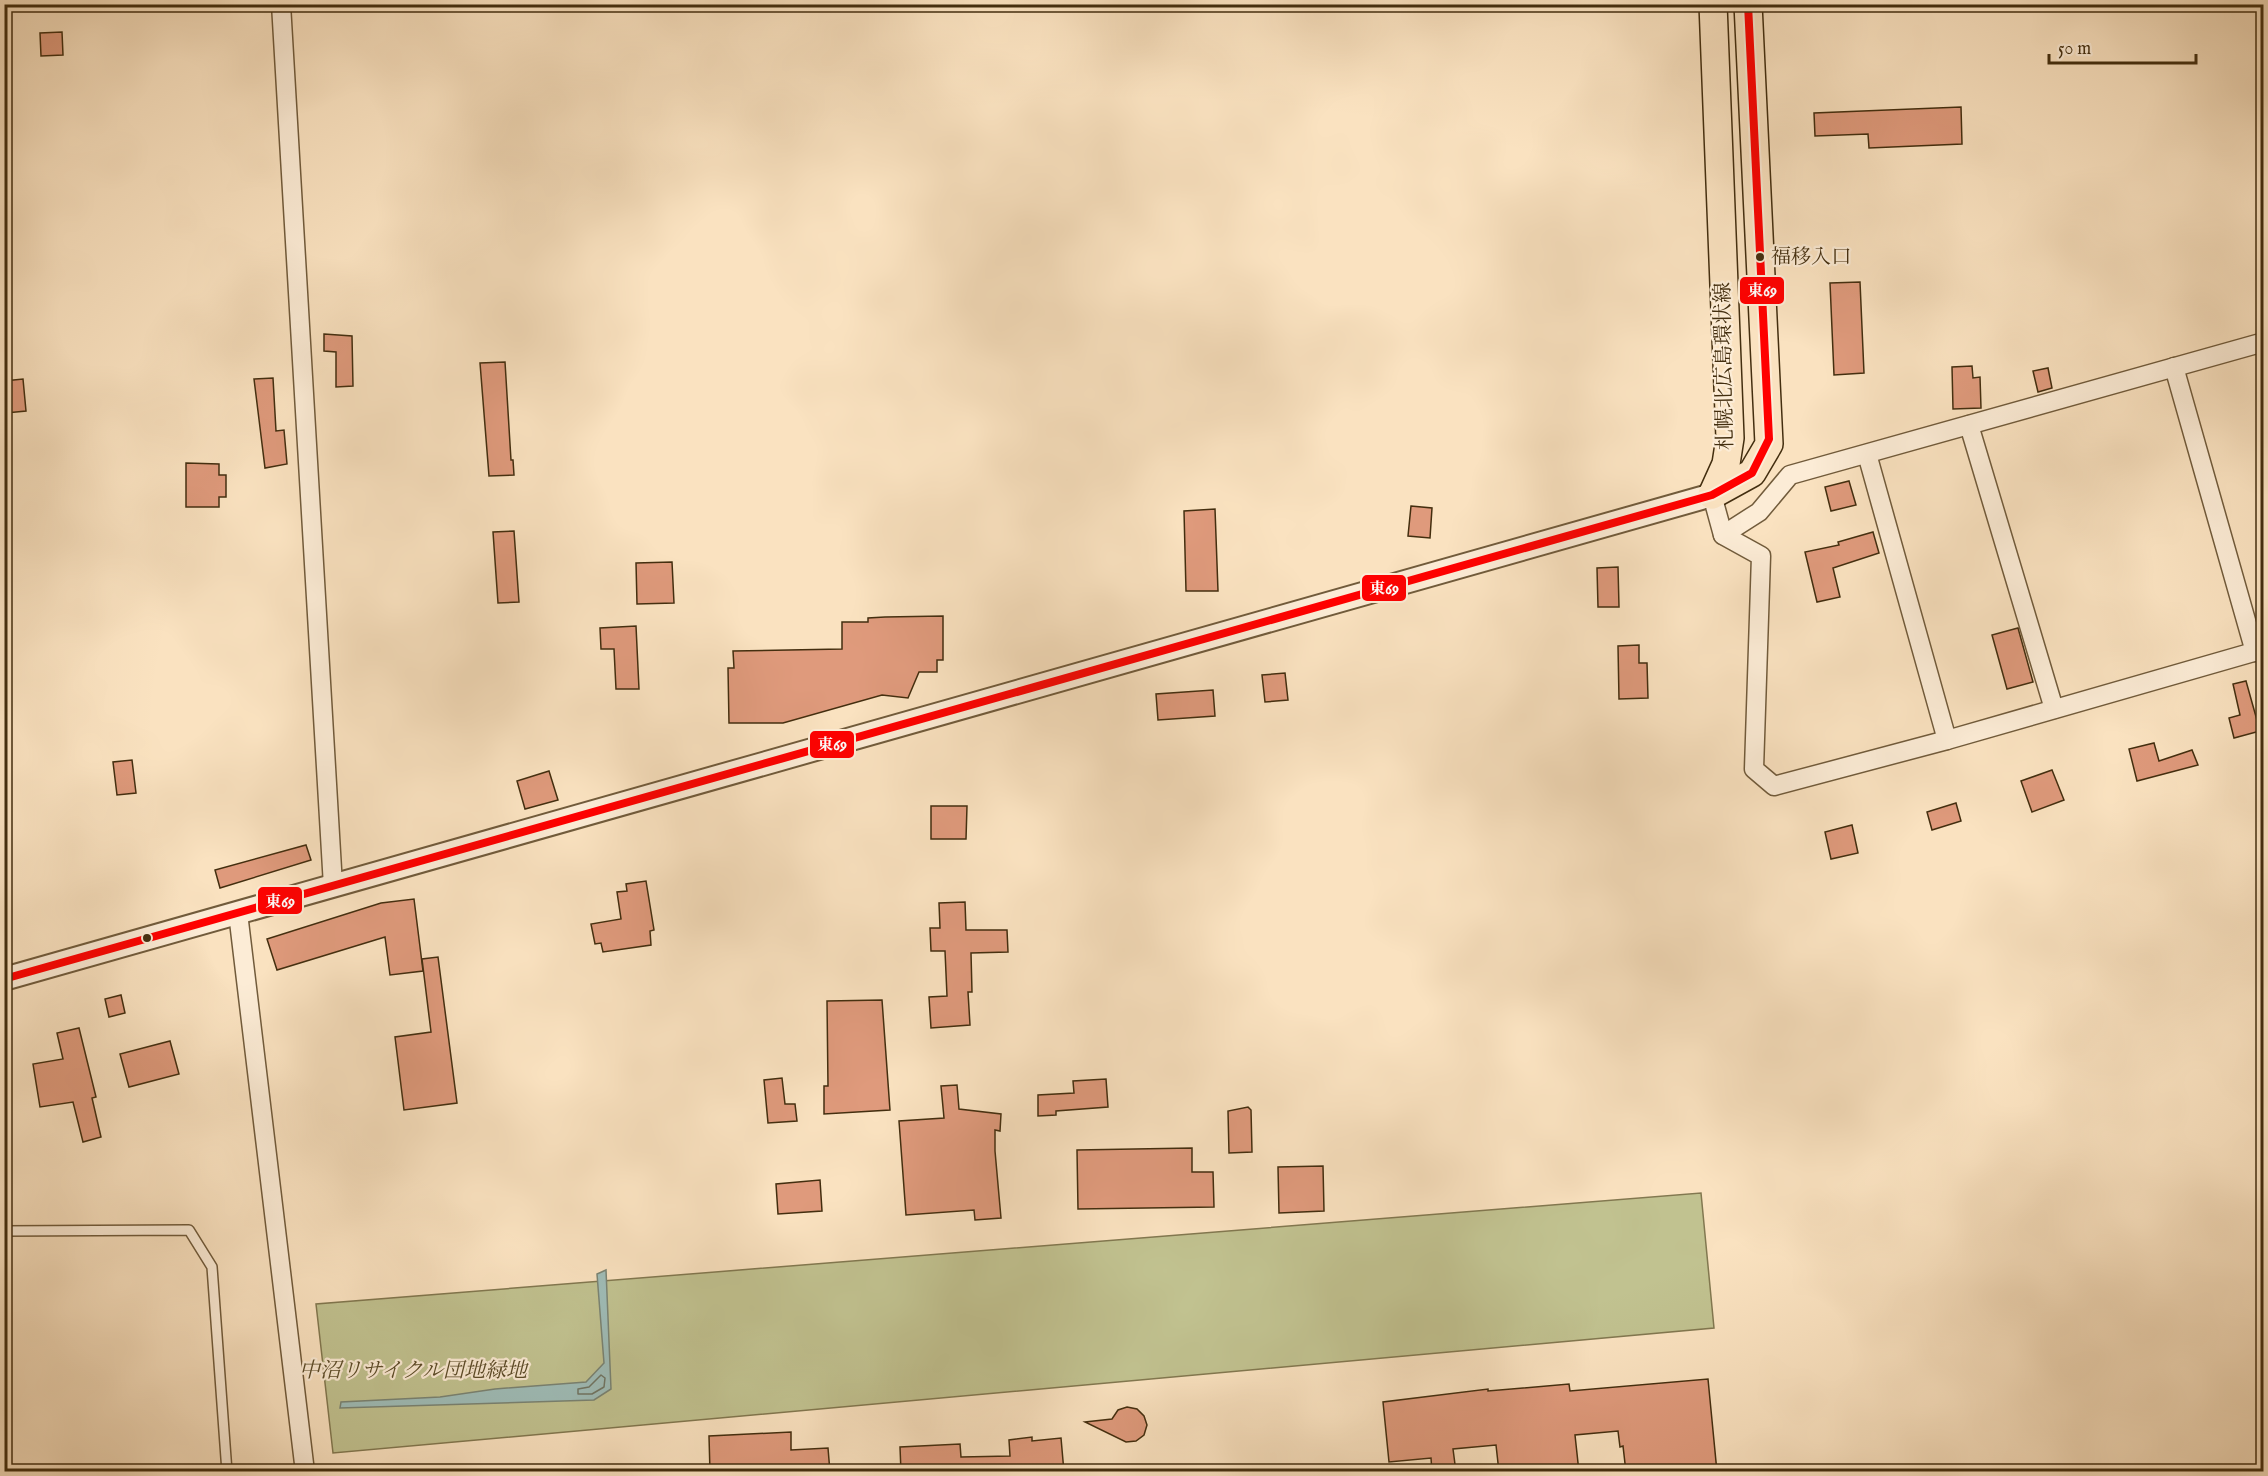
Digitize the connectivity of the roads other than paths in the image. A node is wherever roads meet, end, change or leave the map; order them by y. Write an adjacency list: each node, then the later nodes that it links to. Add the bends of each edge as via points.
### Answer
1 (281, 4): 13 (street)
2 (1713, 4): 8 (main road, 札幌北広島環状線, via 1730,438 1726,464)
3 (1748, 4): 8 (main road, 札幌北広島環状線, via 1769,444 1752,473)
4 (2264, 342): 5 (street)
5 (2174, 367): 6 (street); 10 (street)
6 (1969, 425): 7 (street); 11 (street)
7 (1866, 454): 9 (street, via 1790,475 1758,512); 12 (street)
8 (1712, 495): 9 (street); 13 (street)
9 (1723, 535): 12 (street, via 1761,556 1754,769 1774,786)
10 (2259, 651): 11 (street)
11 (2054, 709): 12 (street)
12 (1947, 740)
13 (333, 886): 14 (street)
14 (238, 913): 15 (street); 18 (street)
15 (4, 979)
16 (4, 1231): 17 (lane, via 189,1230 213,1267)
17 (227, 1472)
18 (305, 1472)

